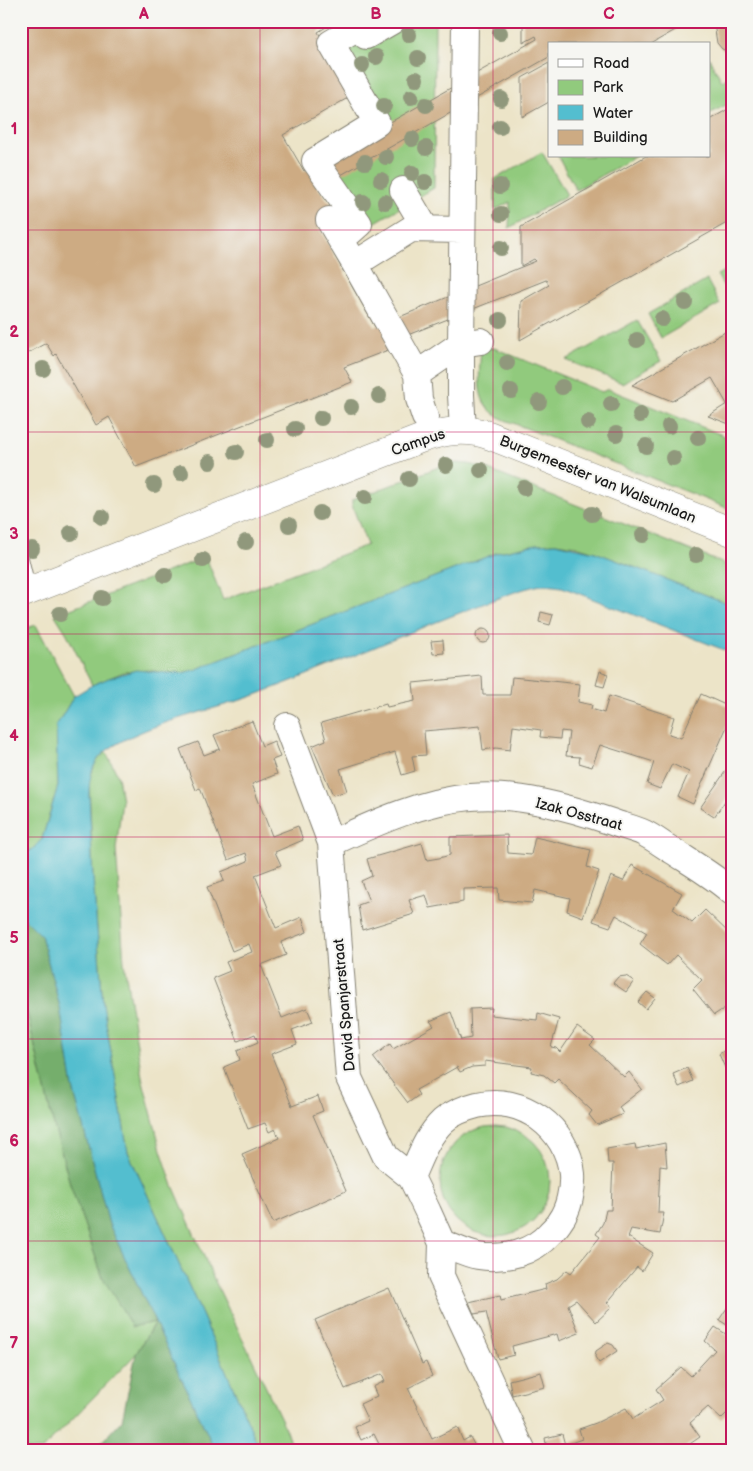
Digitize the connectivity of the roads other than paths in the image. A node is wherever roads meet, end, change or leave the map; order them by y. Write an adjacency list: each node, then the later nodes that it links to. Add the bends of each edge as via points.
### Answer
1 (392, 21): 3 (street, via 366,36)
2 (465, 21): 6 (street, Campus, via 472,170)
3 (359, 24): 7 (street, via 331,43 377,124 314,161 359,224 335,230)
4 (403, 190): 5 (street)
5 (426, 229): 6 (street); 7 (street, via 412,229)
6 (462, 230): 8 (street, Campus)
7 (356, 264): 9 (street)
8 (471, 342): 9 (street); 11 (street, Campus, via 461,395)
9 (417, 374): 10 (street)
10 (425, 417)
11 (463, 430): 12 (street, Burgemeester van Walsumlaan, via 491,436); 14 (street, Campus, via 420,439)
12 (732, 532)
13 (21, 554): 14 (lane)
14 (24, 588)
15 (287, 726): 16 (street)
16 (331, 844): 17 (street, Izak Osstraat, via 404,812 471,797 506,798 570,809 644,833); 18 (street, David Spanjarstraat, via 349,1078 386,1157)
17 (732, 892)
18 (411, 1177): 19 (street, David Spanjarstraat); 19 (street, via 428,1139 444,1121 464,1108 488,1102 512,1104 535,1113 553,1129 567,1152 572,1174 570,1198 561,1220 545,1239 524,1252 501,1258 476,1256)
19 (442, 1243): 20 (street, David Spanjarstraat, via 441,1276)
20 (522, 1450)

